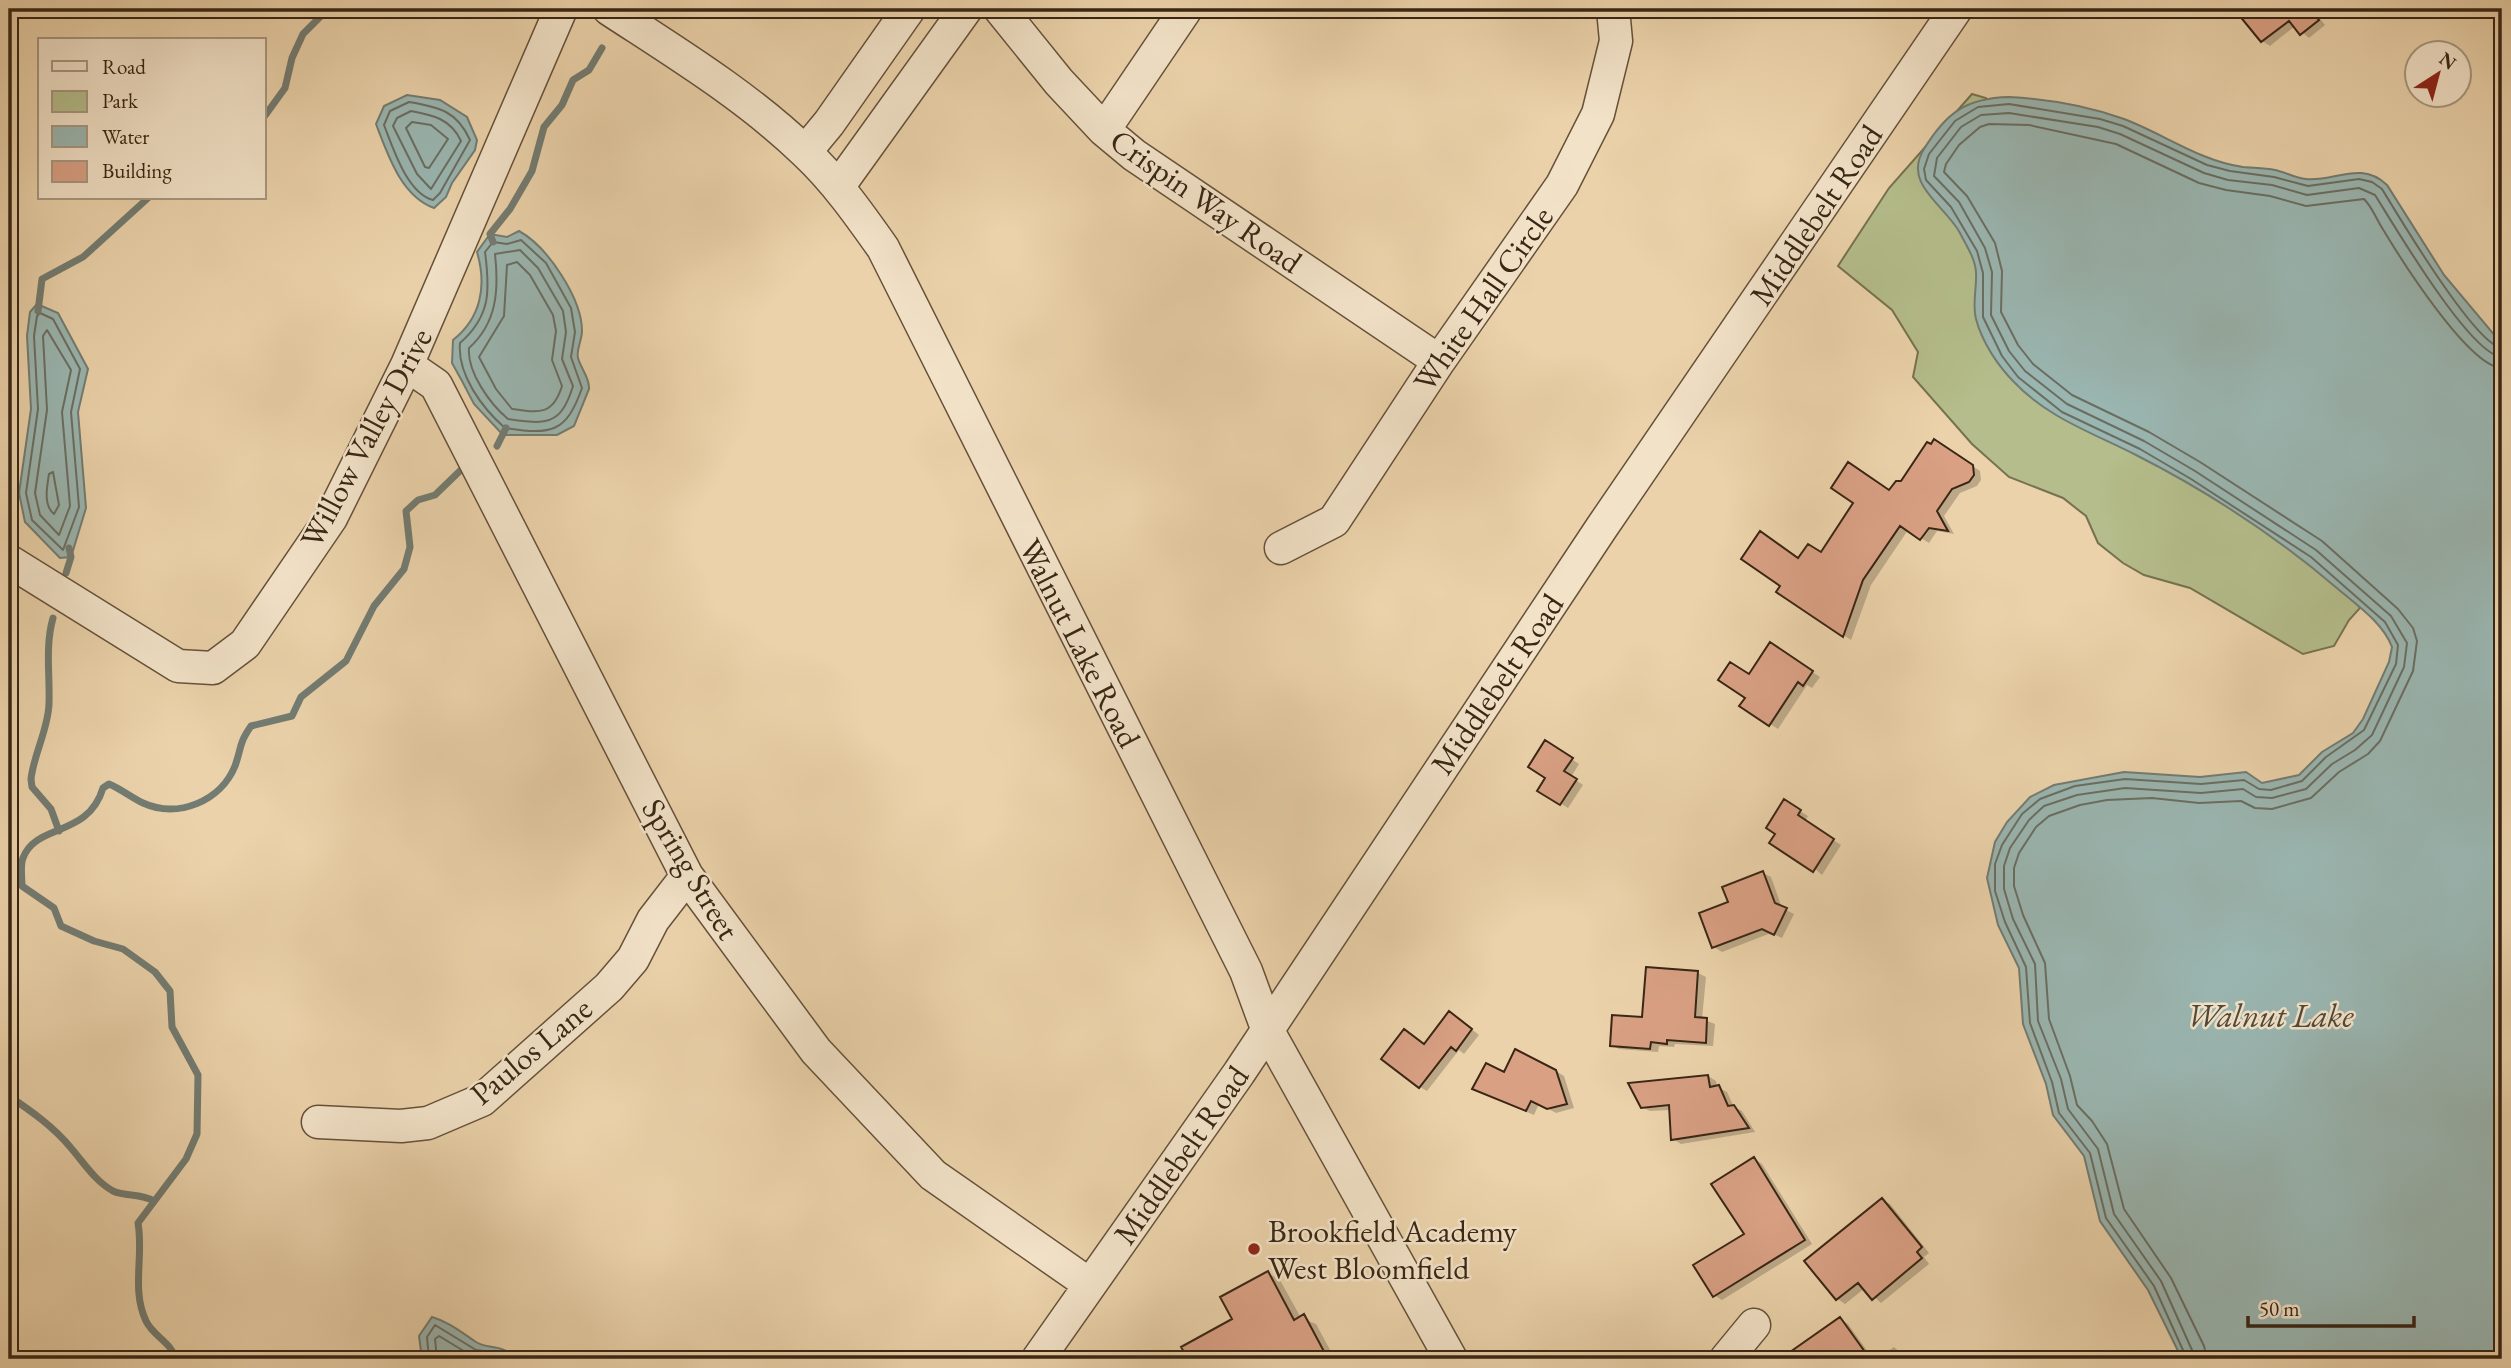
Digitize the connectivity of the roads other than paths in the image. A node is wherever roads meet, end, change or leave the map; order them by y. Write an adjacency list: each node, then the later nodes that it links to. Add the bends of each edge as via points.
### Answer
1 (561, 9): 13 (street, Willow Valley Drive)
2 (609, 9): 10 (street, Walnut Lake Road, via 756,110)
3 (909, 9): 10 (street)
4 (966, 9): 11 (street)
5 (1000, 9): 9 (street, Crispin Way Road)
6 (1186, 9): 9 (street)
7 (1613, 9): 12 (street, White Hall Circle, via 1616,41 1598,114 1562,185)
8 (1956, 9): 17 (street, Middlebelt Road, via 1602,527)
9 (1104, 130): 12 (street, Crispin Way Road, via 1133,155)
10 (805, 152): 11 (street, Walnut Lake Road)
11 (838, 187): 17 (street, Walnut Lake Road, via 883,248 919,316 1246,971)
12 (1439, 361): 14 (street, White Hall Circle, via 1334,521)
13 (407, 365): 15 (street, Willow Valley Drive, via 331,518 245,644 213,668 177,666); 16 (street, Spring Street, via 436,385)
14 (1281, 548)
15 (9, 561)
16 (687, 876): 18 (street, Paulos Lane, via 653,920 633,959 609,987 482,1100 415,1125); 19 (street, Spring Street, via 816,1051 933,1175)
17 (1268, 1031): 19 (street, Middlebelt Road); 22 (street, Walnut Lake Road)
18 (318, 1122)
19 (1089, 1284): 21 (street, Middlebelt Road)
20 (1754, 1325): 23 (street)
21 (1038, 1359)
22 (1451, 1359)
23 (1726, 1359)

